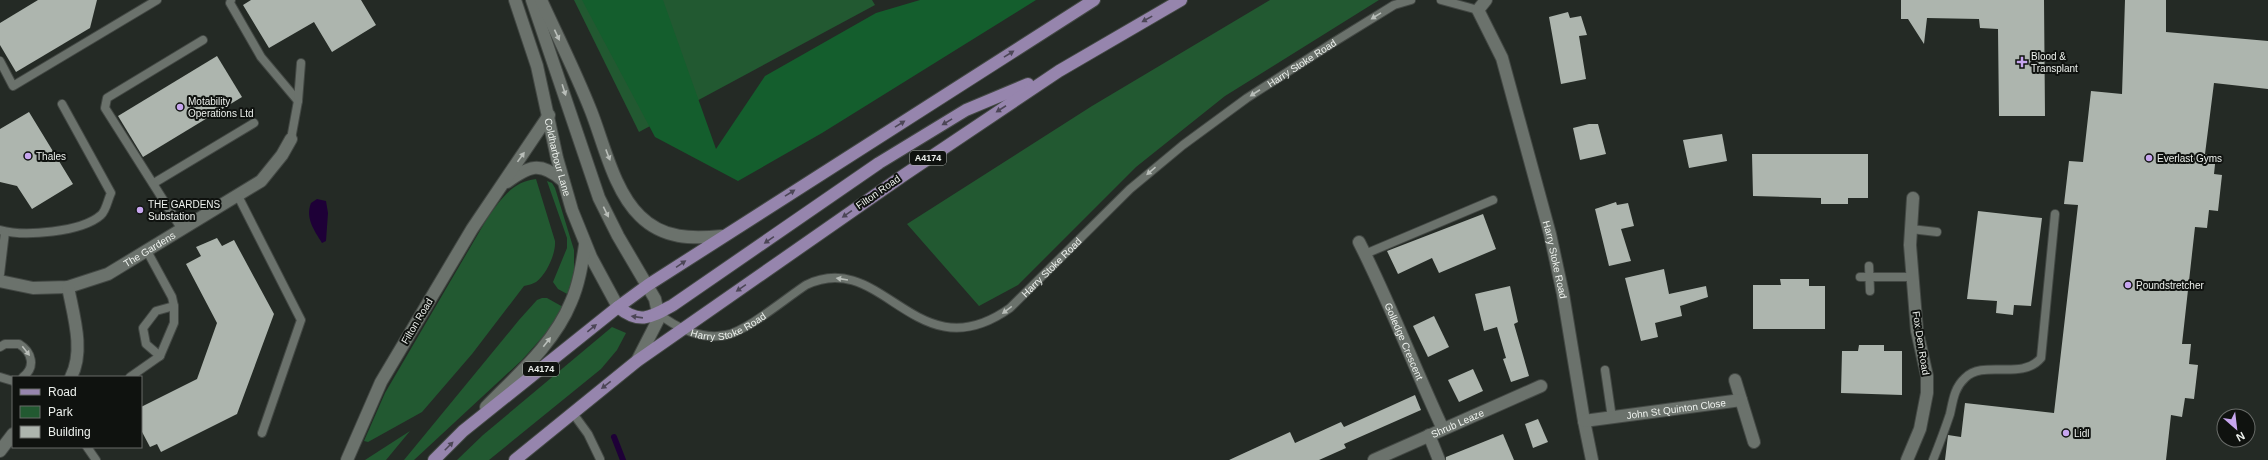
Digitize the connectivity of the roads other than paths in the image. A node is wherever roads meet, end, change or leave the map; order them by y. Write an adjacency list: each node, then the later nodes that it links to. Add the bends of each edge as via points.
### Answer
1 (157, 0): 13 (lane, via 13,86)
2 (231, 0): 16 (lane, via 261,57)
3 (514, 0): 18 (street, Coldharbour Lane, via 537,66)
4 (532, 0): 43 (street, one-way to 43, via 599,198)
5 (541, 0): 32 (street, one-way to 32, via 629,202 640,216 674,236 697,239)
6 (1094, 0): 32 (main road, A4174, one-way to 6)
7 (1181, 0): 15 (main road, Filton Road / A4174, one-way to 15)
8 (1411, 0): 49 (lane, Harry Stoke Road, one-way to 49, via 1394,5 1334,42 1247,98 1183,145 1130,189 1010,308 990,320 957,328 931,324 869,286 834,278 819,279 806,285 734,333 725,336 708,335)
9 (1441, 0): 11 (lane)
10 (1486, 0): 11 (street)
11 (1478, 10): 64 (street, Harry Stoke Road, via 1502,58 1550,234 1563,294)
12 (203, 40): 22 (lane, via 107,98 105,108)
13 (0, 61)
14 (301, 63): 16 (lane)
15 (1058, 71): 48 (main road, one-way to 48, via 966,110 879,163 724,271); 49 (main road, Filton Road / A4174, one-way to 49)
16 (298, 101): 20 (lane)
17 (62, 104): 30 (lane, via 111,193 102,215 82,226 44,232)
18 (549, 115): 21 (street, Coldharbour Lane); 23 (street, Filton Road, one-way to 18)
19 (254, 123): 22 (lane)
20 (291, 138): 24 (street, The Gardens, via 282,155 262,181)
21 (562, 180): 23 (street, Filton Road, via 545,168 534,167 522,171); 34 (street, Coldharbour Lane)
22 (154, 183): 28 (lane)
23 (498, 188): 75 (street, Filton Road, via 381,382)
24 (238, 196): 28 (street, The Gardens); 67 (lane, via 302,320)
25 (1913, 198): 29 (street, Fox Den Road)
26 (1493, 200): 36 (lane)
27 (2055, 214): 82 (lane, via 2041,358 2035,365 2025,368 1972,372 1965,377 1954,394)
28 (181, 228): 35 (street, The Gardens)
29 (1911, 229): 31 (lane); 41 (street, Fox Den Road)
30 (3, 231): 38 (lane)
31 (1937, 232)
32 (722, 236): 43 (main road, A4174, one-way to 32)
33 (1359, 242): 36 (street, Golledge Crescent)
34 (585, 245): 47 (street, Coldharbour Lane); 66 (street, one-way to 34, via 548,342 572,302)
35 (147, 251): 44 (street, The Gardens, via 108,274); 46 (lane)
36 (1365, 254): 65 (street, Golledge Crescent)
37 (1869, 266): 39 (lane)
38 (0, 274)
39 (1870, 276): 40 (lane); 41 (lane); 45 (lane)
40 (1860, 277)
41 (1913, 277): 81 (street, Fox Den Road, via 1917,331 1927,376 1927,393 1920,429)
42 (0, 282): 44 (street, The Gardens, via 33,288)
43 (648, 286): 47 (main road, A4174); 48 (street)
44 (68, 287): 55 (street, via 76,338 76,368)
45 (1870, 291)
46 (174, 306): 51 (lane, via 174,323); 51 (lane, via 156,311 143,328 146,344)
47 (618, 307): 48 (main road, one-way to 47, via 641,318 633,317); 66 (main road, A4174, one-way to 47)
48 (658, 313): 49 (lane, Harry Stoke Road); 52 (street, via 650,337)
49 (682, 329): 52 (main road, A4174)
50 (0, 347): 54 (lane, one-way to 54, via 5,344 19,344 29,352 29,372)
51 (160, 356): 56 (lane)
52 (637, 361): 62 (main road, A4174, one-way to 62)
53 (1606, 370): 63 (lane)
54 (24, 376)
55 (72, 376)
56 (131, 376)
57 (0, 377): 59 (lane)
58 (1735, 380): 61 (street, John St Quinton Close)
59 (12, 381)
60 (1541, 386): 65 (street, Shrub Leaze)
61 (1741, 400): 63 (street, John St Quinton Close); 70 (street, John St Quinton Close)
62 (572, 412): 73 (lane, via 588,434); 77 (main road, A4174)
63 (1612, 418): 64 (street, John St Quinton Close)
64 (1584, 421): 80 (street, Harry Stoke Road)
65 (1443, 429): 69 (street, Shrub Leaze)
66 (463, 431): 76 (main road, A4174, one-way to 66)
67 (262, 433)
68 (12, 435): 72 (street)
69 (1429, 435): 78 (street, Shrub Leaze); 79 (street)
70 (1754, 442)
71 (88, 448): 74 (lane)
72 (0, 451)
73 (600, 459)
74 (96, 460)
75 (347, 460)
76 (434, 460)
77 (515, 460)
78 (1374, 460)
79 (1439, 460)
80 (1592, 460)
81 (1906, 460)
82 (1933, 460)

